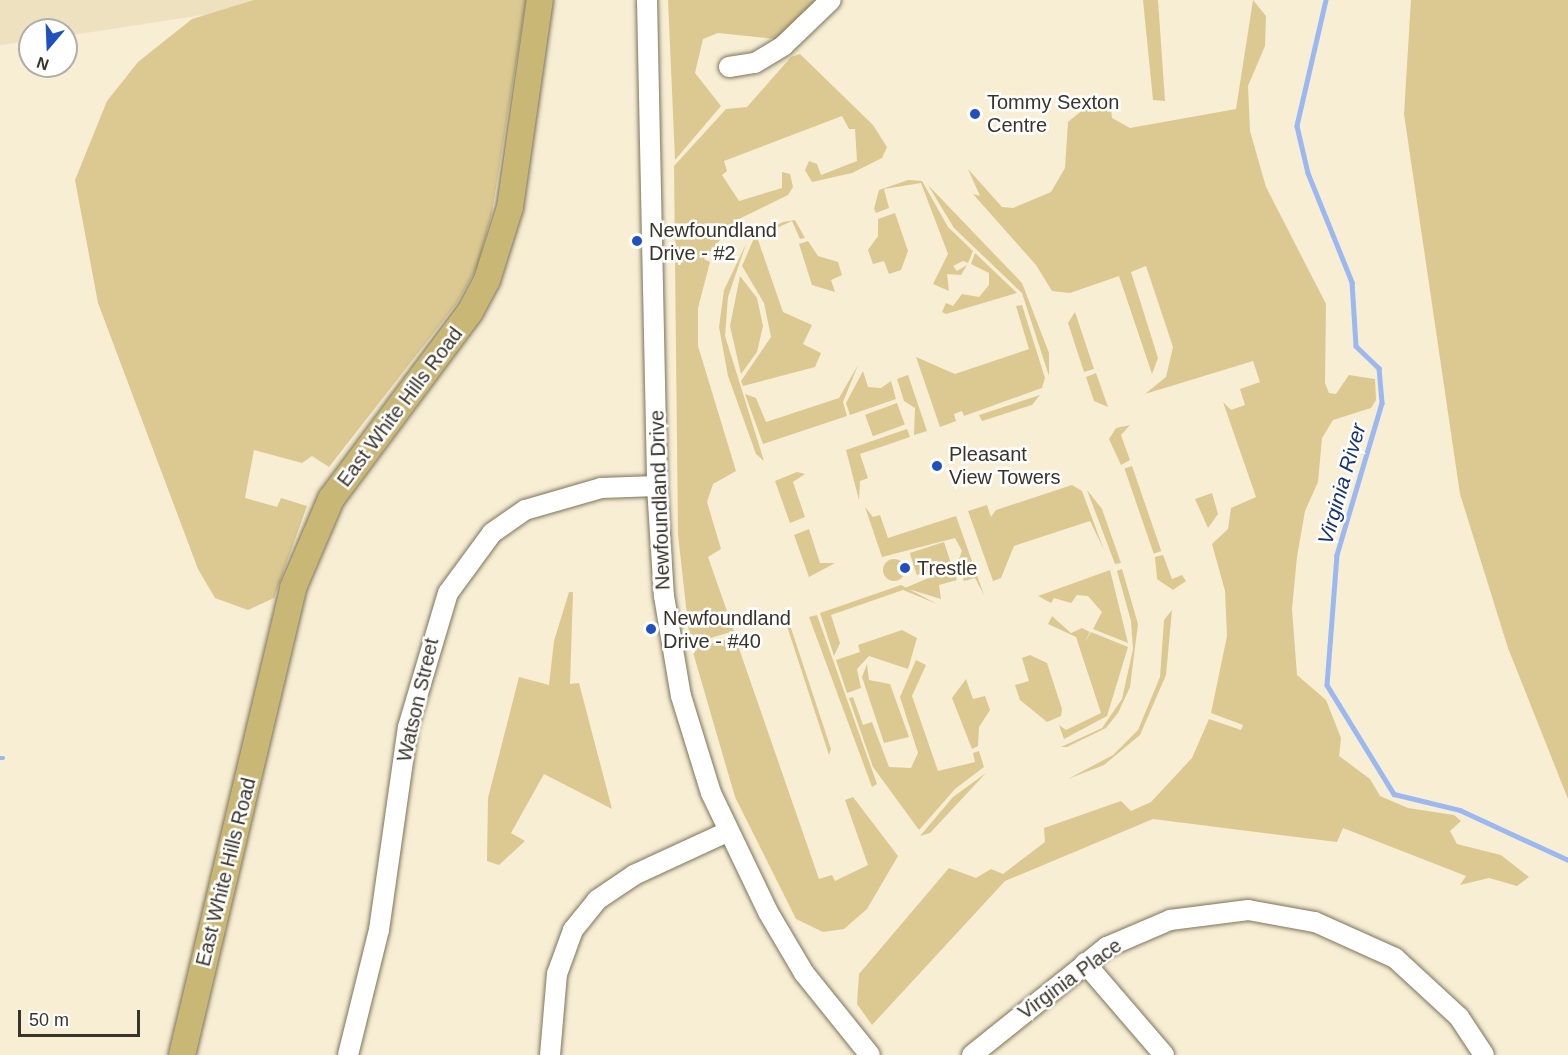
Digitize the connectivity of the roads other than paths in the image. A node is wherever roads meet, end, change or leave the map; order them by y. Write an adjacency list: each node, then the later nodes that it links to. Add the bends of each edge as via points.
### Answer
1 (540, 0): 8 (main road, East White Hills Road, via 510,207 487,280 470,312 331,499 293,588)
2 (647, 0): 5 (street, Newfoundland Drive)
3 (831, 0): 4 (street, via 783,46 755,63)
4 (729, 68)
5 (657, 486): 6 (street, Newfoundland Drive, via 674,663); 9 (street, Watson Street, via 601,488 525,510 492,533 448,593 408,727 379,930)
6 (727, 832): 10 (street, via 634,875 597,900 573,930 557,974); 11 (street, Newfoundland Drive, via 784,942)
7 (1085, 963): 12 (street, Virginia Place); 13 (street); 14 (street, Virginia Place, via 1135,934 1215,911 1248,910 1315,922 1395,958 1460,1017)
8 (182, 1055)
9 (348, 1055)
10 (550, 1055)
11 (870, 1055)
12 (972, 1055)
13 (1164, 1055)
14 (1484, 1055)

